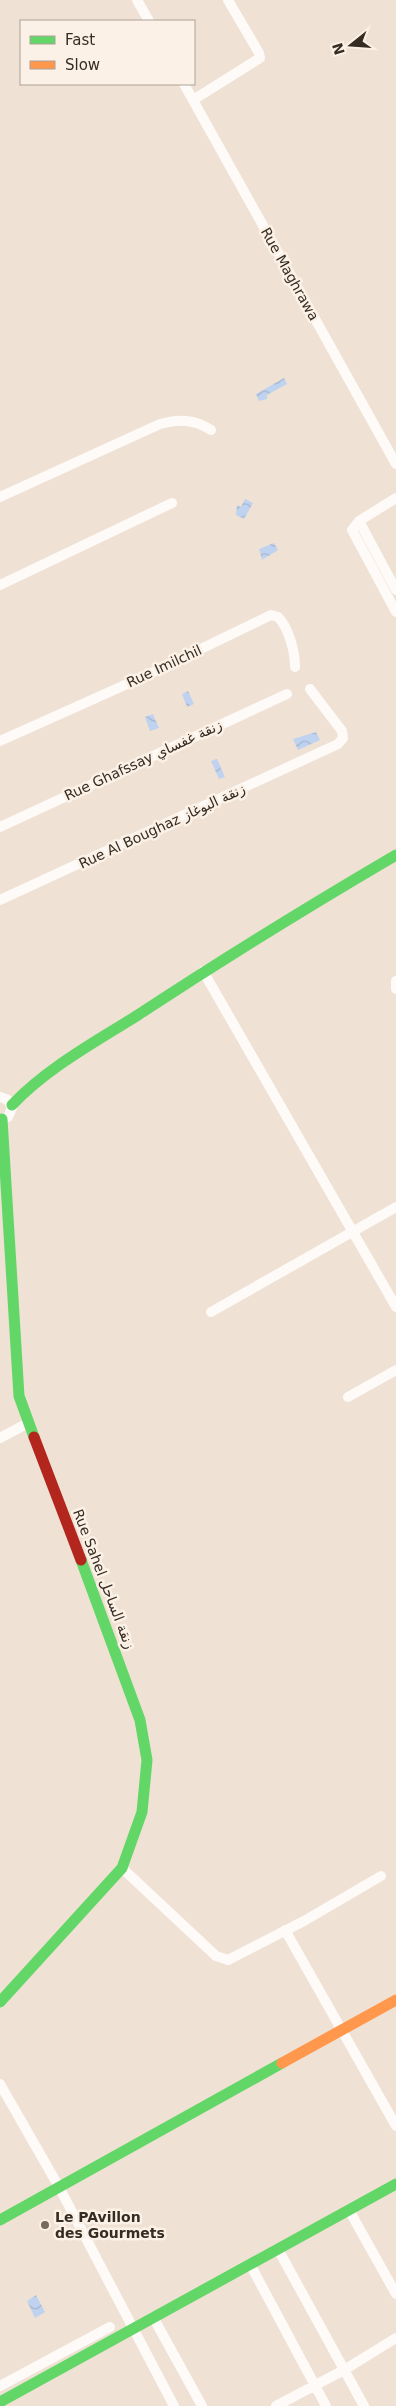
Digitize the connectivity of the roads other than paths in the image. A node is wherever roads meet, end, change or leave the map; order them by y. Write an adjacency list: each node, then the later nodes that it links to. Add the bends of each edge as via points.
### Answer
1 (137, 0): 3 (street)
2 (228, 0): 5 (street, via 260,58)
3 (148, 20)
4 (185, 85): 5 (street, Rue Maghrawa)
5 (193, 100): 7 (street, Rue Maghrawa)
6 (211, 430): 8 (street, via 196,421 176,420 160,424)
7 (396, 464)
8 (0, 497)
9 (396, 498): 11 (street)
10 (172, 503): 12 (street)
11 (359, 522): 13 (street); 14 (street, via 352,527 352,532)
12 (0, 585)
13 (396, 590)
14 (396, 612)
15 (295, 668): 18 (street, Rue Imilchil, via 294,654 284,625 278,616 271,615)
16 (310, 688): 21 (street, Rue Al Boughaz زنقة البوغاز, via 343,734 338,744)
17 (287, 694): 19 (street, Rue Ghafssay زنقة غفساي)
18 (0, 741)
19 (0, 827)
20 (396, 854): 22 (street, via 282,920)
21 (0, 900)
22 (204, 971): 26 (street, via 31,1086); 29 (street)
23 (396, 981): 24 (street)
24 (396, 989)
25 (0, 1097): 26 (street)
26 (12, 1105): 27 (street, via 10,1114)
27 (1, 1119): 34 (street, Rue Sahel زنقة الساحل, via 17,1384)
28 (396, 1207): 29 (street)
29 (352, 1232): 30 (street); 31 (street)
30 (396, 1307)
31 (211, 1312)
32 (396, 1370): 33 (street)
33 (348, 1397)
34 (28, 1423): 35 (street); 36 (street, Rue Sahel زنقة الساحل, via 127,1682 145,1741 142,1812 139,1828)
35 (0, 1438)
36 (122, 1868): 38 (street, via 222,1959 234,1958); 40 (street, Rue Sahel زنقة الساحل)
37 (381, 1876): 38 (street)
38 (285, 1930): 41 (street)
39 (396, 2000): 41 (street)
40 (0, 2002)
41 (341, 2031): 43 (street); 45 (street)
42 (0, 2084): 45 (street)
43 (396, 2126)
44 (396, 2184): 46 (street)
45 (59, 2187): 47 (street); 53 (street)
46 (349, 2210): 48 (street); 50 (street)
47 (0, 2220)
48 (279, 2251): 49 (street); 55 (street)
49 (250, 2266): 51 (street); 56 (street)
50 (396, 2294)
51 (153, 2317): 53 (street); 60 (street)
52 (110, 2328): 57 (street)
53 (134, 2329): 58 (street); 59 (street)
54 (396, 2338): 55 (street)
55 (344, 2370): 56 (street); 63 (street)
56 (315, 2385): 61 (street); 62 (street)
57 (0, 2386)
58 (0, 2402)
59 (174, 2406)
60 (202, 2406)
61 (276, 2406)
62 (326, 2406)
63 (364, 2406)

